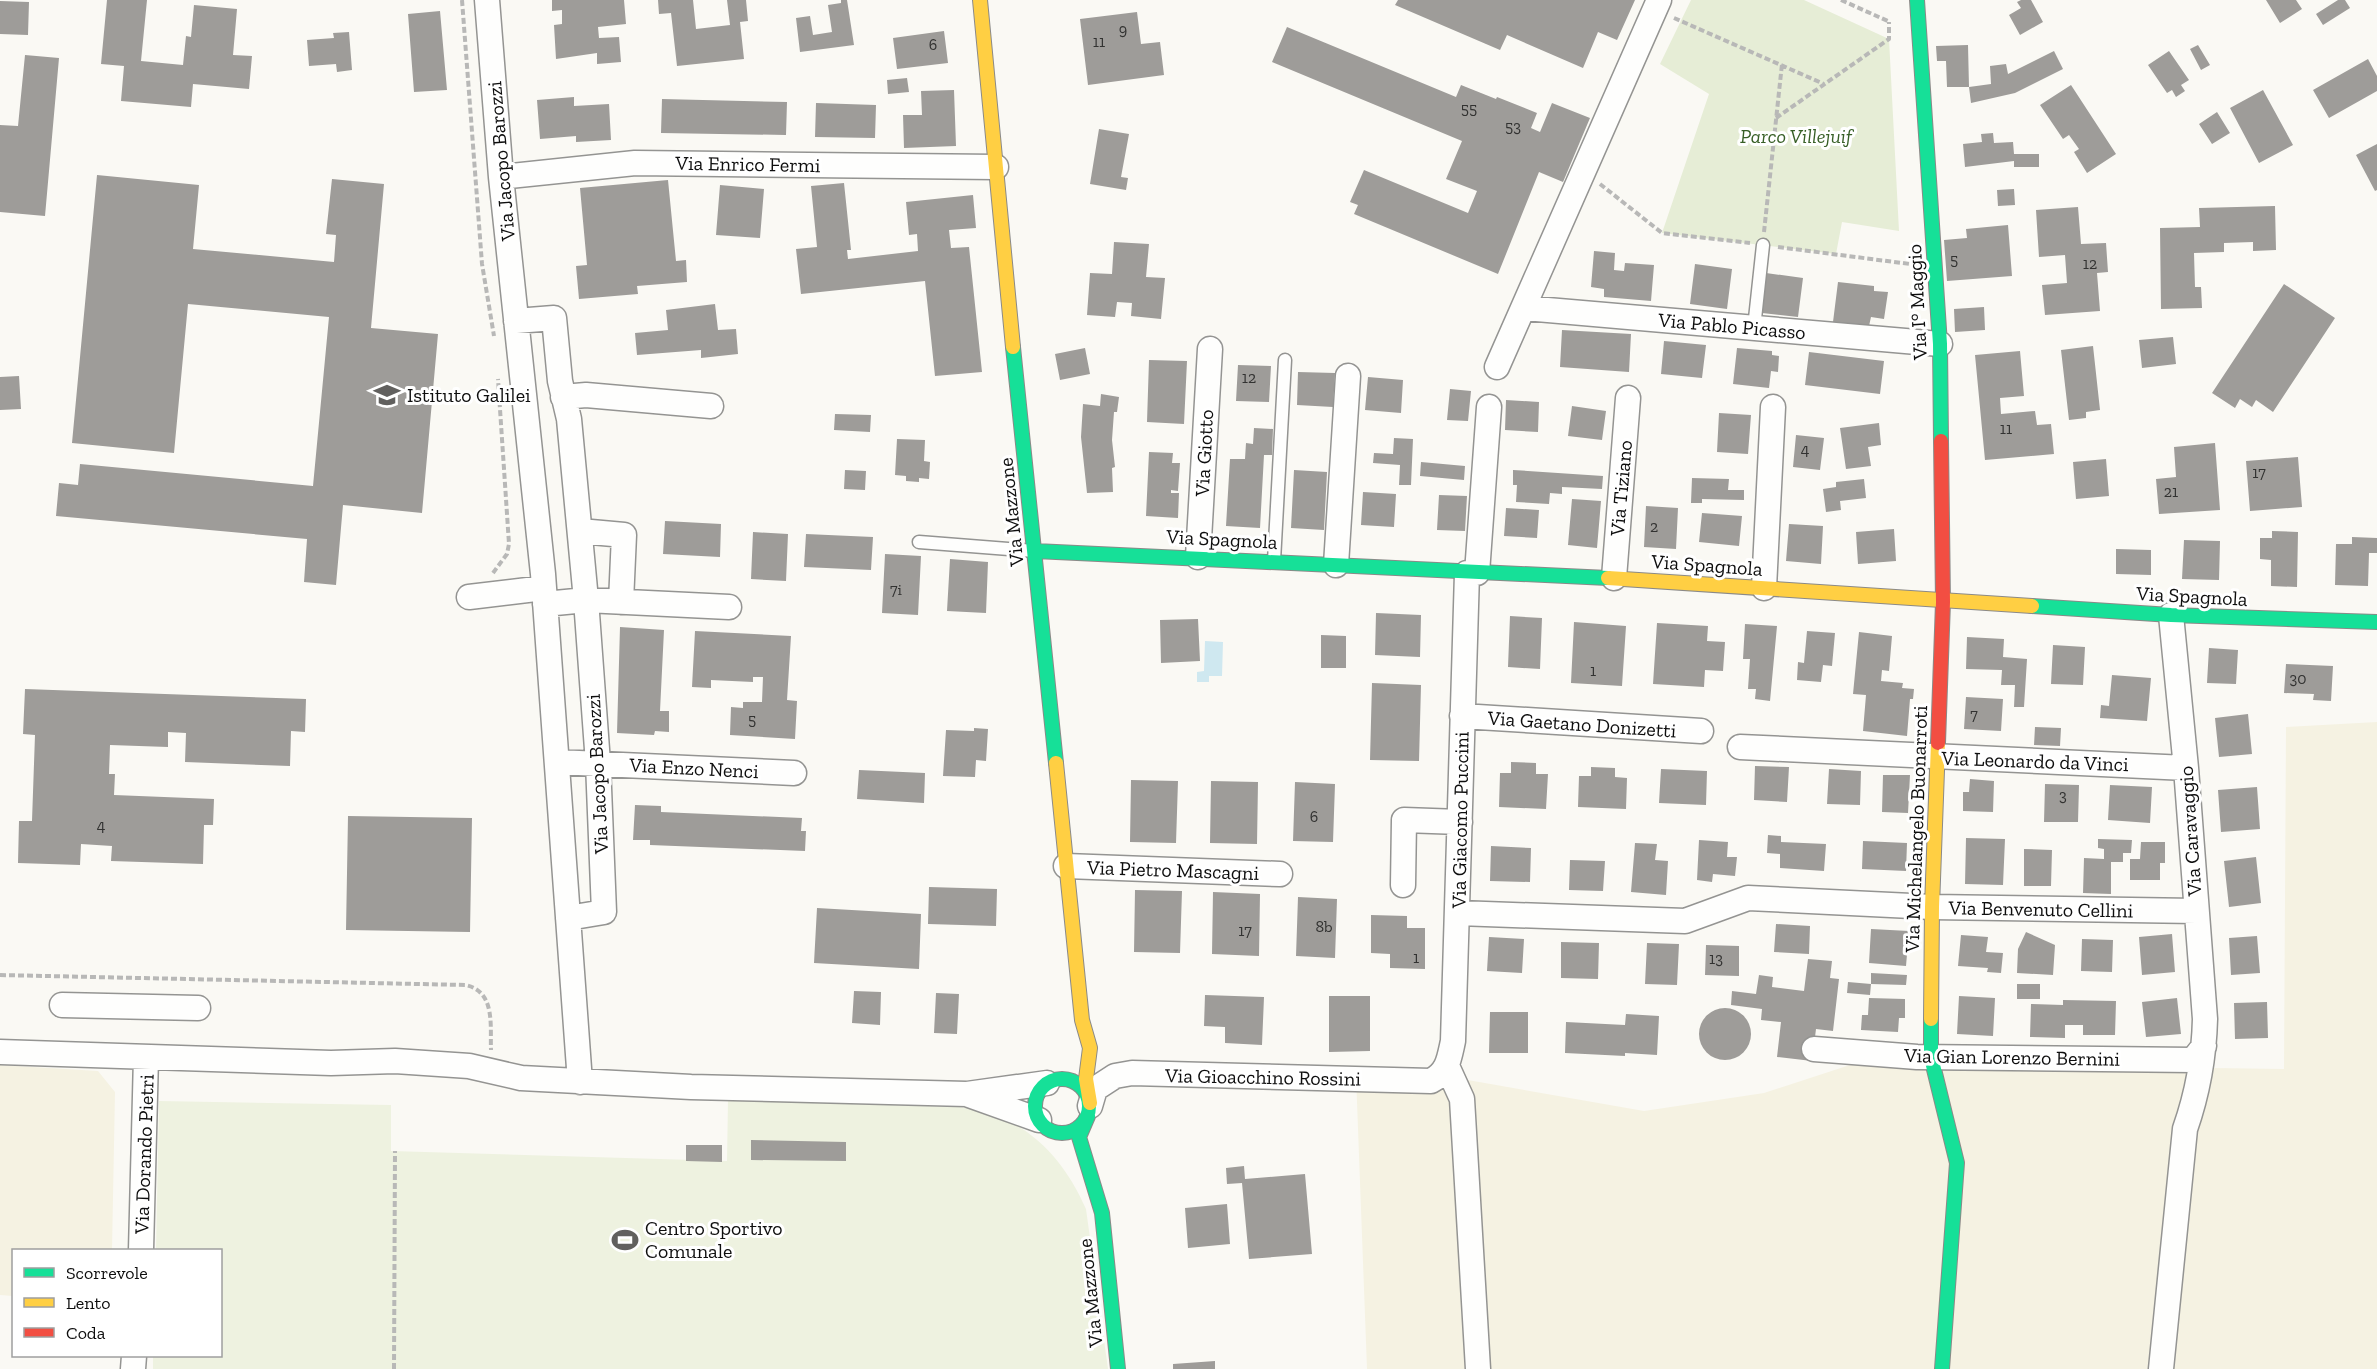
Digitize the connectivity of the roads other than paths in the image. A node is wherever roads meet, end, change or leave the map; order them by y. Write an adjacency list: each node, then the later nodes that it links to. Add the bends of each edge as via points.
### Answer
1 (487, 0): 6 (street, Via Jacopo Barozzi)
2 (980, 0): 5 (street, Via Mazzone)
3 (1917, 0): 11 (street, Via I° Maggio)
4 (1656, 5): 8 (street)
5 (996, 167): 6 (street, Via Enrico Fermi, via 635,163); 23 (street, Via Mazzone)
6 (501, 177): 10 (street, Via Jacopo Barozzi)
7 (1763, 245): 9 (lane)
8 (1524, 308): 9 (street, Via Pablo Picasso); 14 (street)
9 (1754, 328): 11 (street, Via Pablo Picasso)
10 (517, 330): 16 (street, Via Jacopo Barozzi, via 554,318); 30 (street, Via Jacopo Barozzi)
11 (1940, 344): 34 (street, Via I° Maggio)
12 (1210, 350): 24 (street, Via Giotto)
13 (1285, 360): 25 (lane)
14 (1497, 367)
15 (1348, 376): 26 (street)
16 (563, 397): 18 (street, via 586,395); 21 (street, Via Jacopo Barozzi, via 569,419)
17 (1628, 398): 28 (street, Via Tiziano)
18 (711, 406)
19 (1489, 407): 27 (street, Via Giacomo Puccini)
20 (1773, 407): 29 (street)
21 (580, 531): 32 (street, Via Jacopo Barozzi); 33 (street, via 624,535)
22 (919, 542): 23 (lane)
23 (1035, 551): 24 (street, Via Spagnola); 47 (street, Via Mazzone)
24 (1198, 557): 25 (street, Via Spagnola)
25 (1274, 561): 26 (street, Via Spagnola)
26 (1336, 564): 27 (street, Via Spagnola)
27 (1472, 573): 28 (street, Via Spagnola); 38 (street, Via Giacomo Puccini)
28 (1614, 578): 29 (street, Via Spagnola)
29 (1764, 588): 34 (street, Via Spagnola)
30 (544, 596): 31 (street); 32 (street); 42 (street, Via Jacopo Barozzi)
31 (469, 597)
32 (586, 600): 33 (street); 43 (street, Via Jacopo Barozzi)
33 (621, 602): 35 (street)
34 (1942, 602): 36 (street, Via Spagnola); 41 (street, Via Michelangelo Buonarroti)
35 (729, 608)
36 (2171, 615): 37 (street, Via Spagnola); 44 (street, Via Caravaggio)
37 (2377, 622)
38 (1462, 716): 39 (street, Via Gaetano Donizetti); 46 (street, Via Giacomo Puccini)
39 (1701, 731)
40 (1740, 747): 41 (street, Via Leonardo da Vinci)
41 (1937, 757): 44 (street, Via Leonardo da Vinci); 50 (street, Via Michelangelo Buonarroti)
42 (557, 762): 43 (street, Via Enzo Nenci); 53 (street, Via Jacopo Barozzi)
43 (598, 763): 45 (street, Via Enzo Nenci); 53 (street, Via Jacopo Barozzi, via 604,912)
44 (2186, 768): 51 (street, Via Caravaggio)
45 (794, 773)
46 (1460, 822): 49 (street, via 1404,820); 52 (street, Via Giacomo Puccini)
47 (1066, 866): 48 (street, Via Pietro Mascagni); 56 (street, Via Mazzone)
48 (1280, 874)
49 (1403, 885)
50 (1932, 908): 51 (street, Via Benvenuto Cellini); 52 (street, Via Benvenuto Cellini, via 1748,897 1685,921); 60 (street, Via Michelangelo Buonarroti)
51 (2196, 911): 57 (street, Via Caravaggio)
52 (1458, 913): 62 (street, Via Giacomo Puccini, via 1454,1041)
53 (568, 918): 64 (street, Via Jacopo Barozzi)
54 (62, 1005): 55 (street)
55 (198, 1008)
56 (1082, 1020): 63 (street, Via Mazzone, via 1074,1057); 66 (street, Via Mazzone, via 1090,1048 1086,1079)
57 (2204, 1046): 60 (street, Via Gian Lorenzo Bernini, via 2193,1060); 74 (street, Via Caravaggio, via 2197,1096 2184,1129)
58 (1814, 1049): 60 (street, Via Gian Lorenzo Bernini)
59 (0, 1052): 61 (street)
60 (1931, 1057): 73 (street, Via Michelangelo Buonarroti, via 1957,1162)
61 (146, 1058): 64 (street, via 331,1063 380,1074); 70 (street, Via Dorando Pietri)
62 (1447, 1066): 66 (street, Via Gioacchino Rossini, via 1431,1081 1132,1073 1115,1076 1095,1089); 72 (street, via 1462,1099)
63 (1052, 1081): 65 (street); 66 (street, via 1066,1078 1082,1086); 67 (street, Via Mazzone, via 1036,1096 1035,1113)
64 (580, 1082): 65 (street)
65 (967, 1094): 67 (street)
66 (1089, 1108): 67 (street, via 1077,1129 1070,1133); 69 (street, Via Mazzone, via 1079,1137)
67 (1048, 1132)
68 (1076, 1172): 69 (street, Via Mazzone)
69 (1102, 1212): 71 (street, Via Mazzone)
70 (141, 1249)
71 (1118, 1369)
72 (1478, 1369)
73 (1942, 1369)
74 (2161, 1369)

